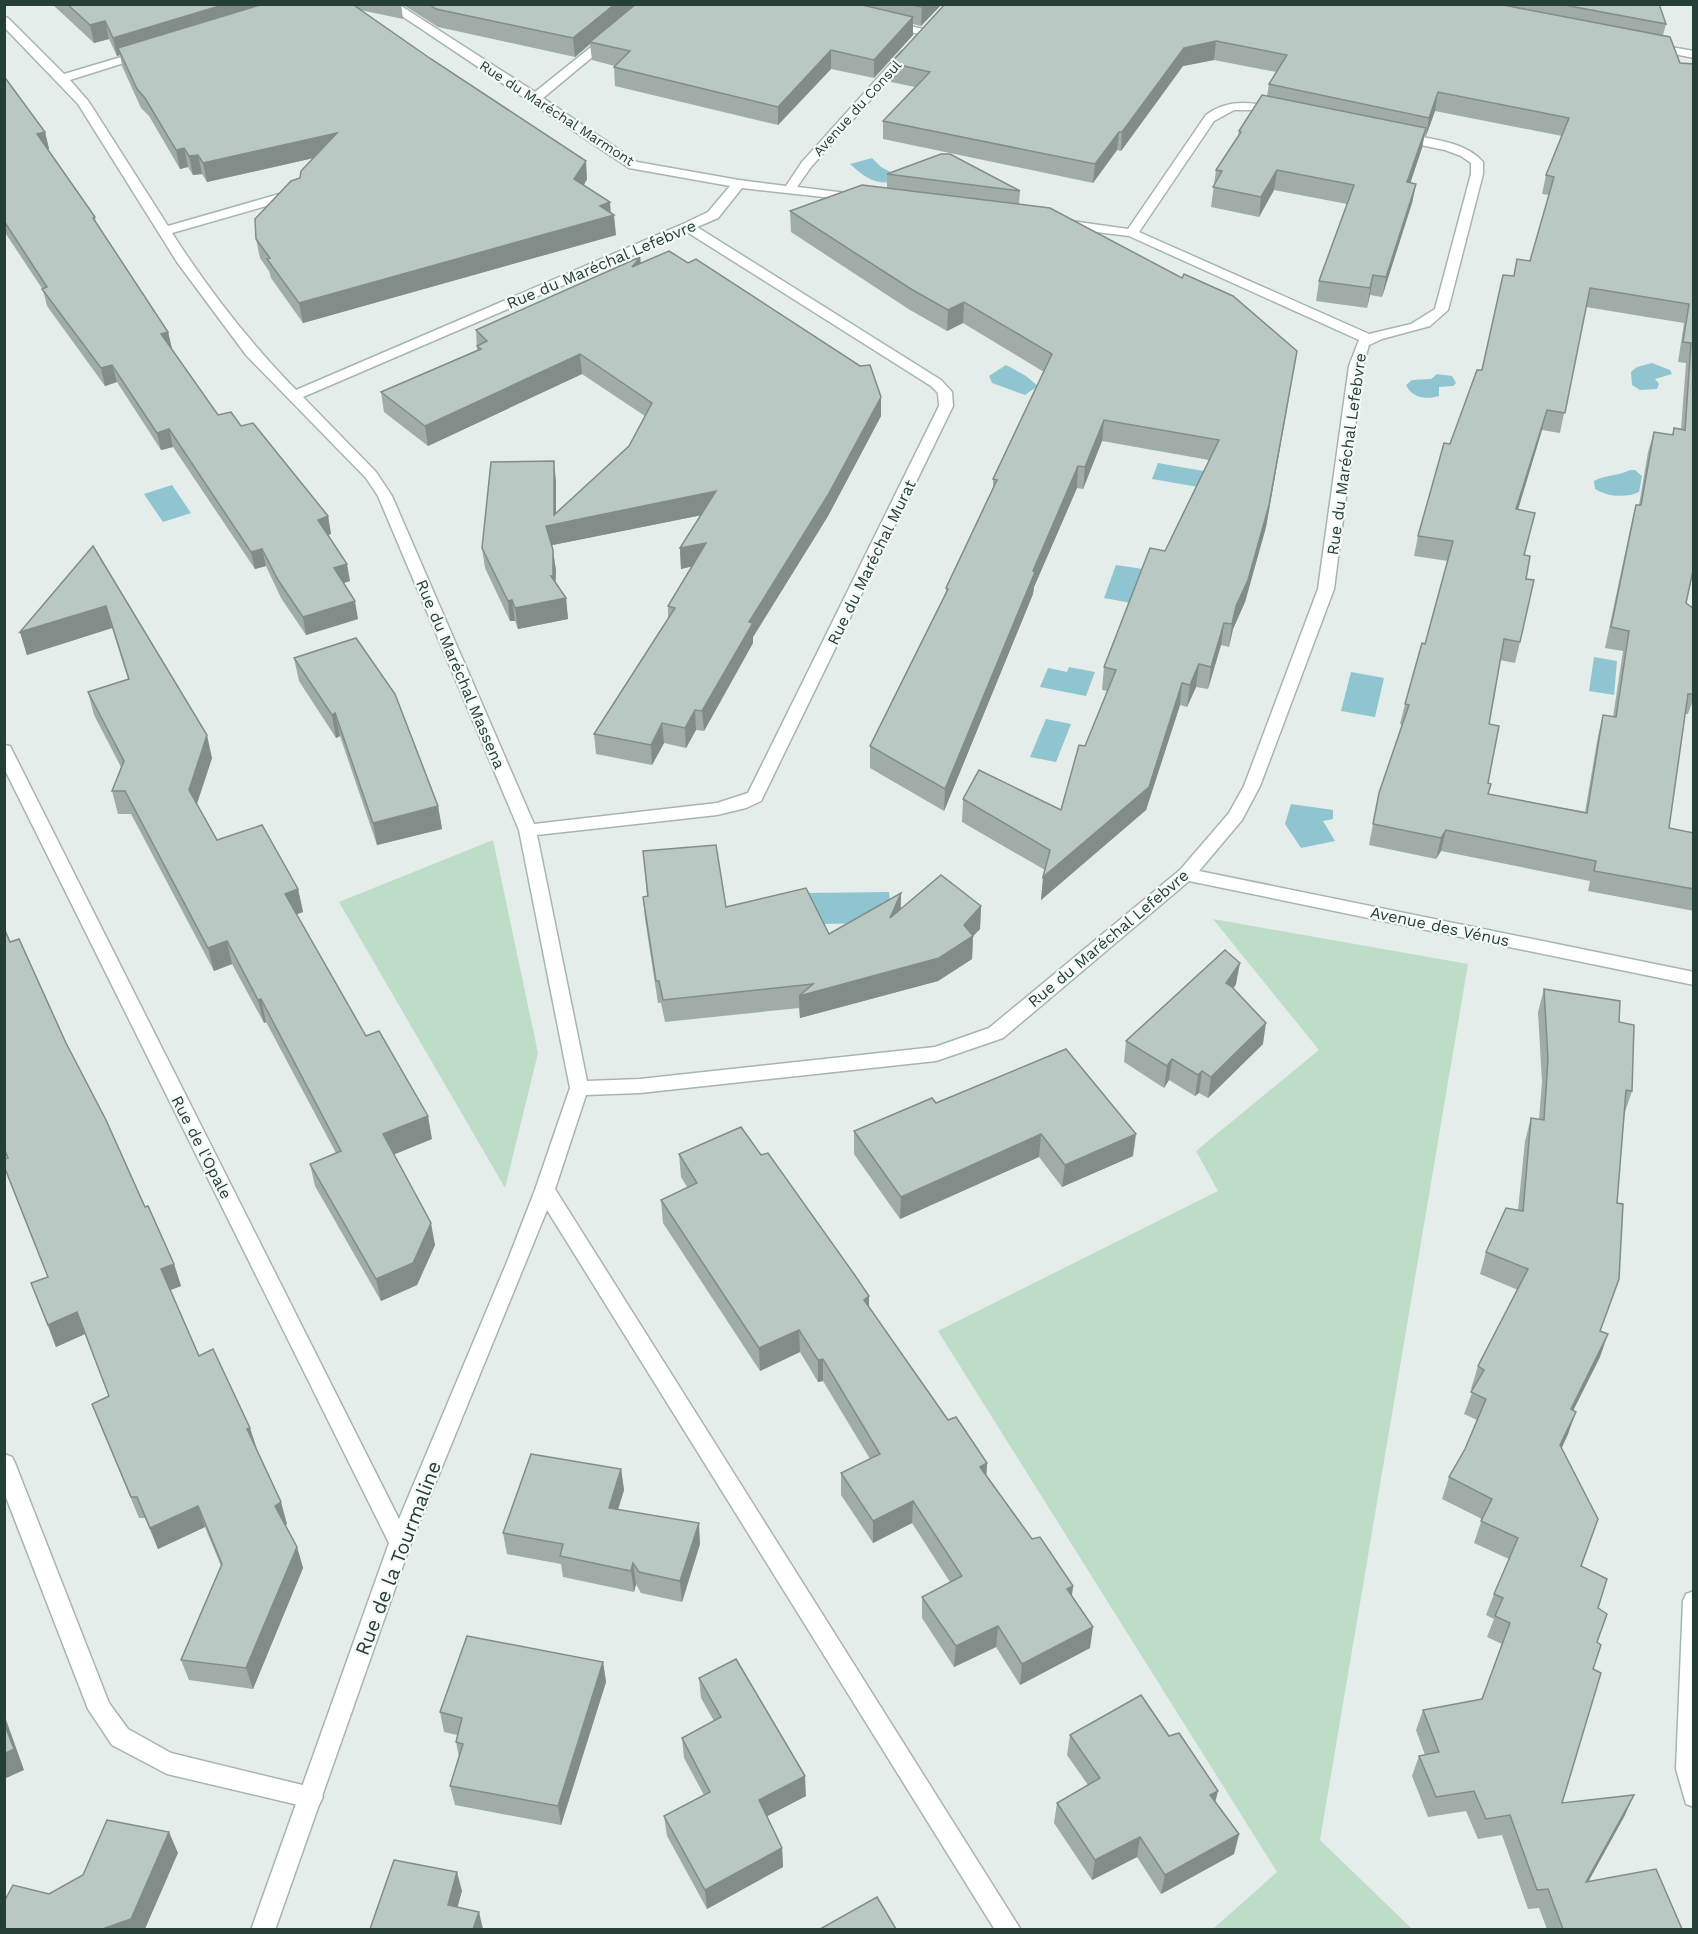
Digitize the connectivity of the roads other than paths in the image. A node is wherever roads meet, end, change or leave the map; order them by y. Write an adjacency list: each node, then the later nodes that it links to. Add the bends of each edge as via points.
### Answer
1 (389, 4): 9 (street, Rue du Maréchal Marmont)
2 (4, 20): 8 (street, Rue du Maréchal Massena)
3 (881, 23): 13 (street, Avenue du Consul, via 929,29 806,165)
4 (624, 26): 9 (street)
5 (1635, 44): 7 (street)
6 (159, 50): 8 (street)
7 (1694, 54)
8 (63, 78): 18 (street, Rue du Maréchal Massena, via 83,102)
9 (535, 98): 12 (street, Rue du Maréchal Marmont, via 633,165)
10 (1292, 114): 19 (street, via 1247,105 1219,110)
11 (1392, 135): 20 (street, via 1466,153 1477,162 1478,174 1441,310 1432,320 1413,329)
12 (739, 184): 13 (street); 17 (street, Rue du Maréchal Lefebvre, via 712,215)
13 (789, 190): 15 (street)
14 (297, 193): 18 (street)
15 (872, 200)
16 (1049, 223): 19 (street, Rue du Maréchal Lefebvre)
17 (688, 228): 21 (street, Rue du Maréchal Lefebvre); 23 (street, Rue du Maréchal Murat, via 936,382 945,392 946,406 755,797 717,809)
18 (164, 231): 21 (street, Rue du Maréchal Massena, via 251,352)
19 (1132, 233): 20 (street, Rue du Maréchal Lefebvre)
20 (1368, 339): 24 (street, Rue du Maréchal Lefebvre, via 1356,366 1321,604 1252,786 1236,816)
21 (294, 396): 23 (street, Rue du Maréchal Massena, via 371,474 385,496)
22 (4, 750): 29 (street, Rue de l'Opale)
23 (528, 830): 26 (street, Rue du Maréchal Massena)
24 (1186, 874): 25 (street, Avenue des Vénus); 26 (street, Rue du Maréchal Lefebvre, via 996,1033 971,1043 924,1055 640,1086)
25 (1694, 979)
26 (579, 1088): 27 (street, Rue du Maréchal Massena)
27 (545, 1190): 29 (street, Rue de la Tourmaline); 34 (street)
28 (4, 1463): 32 (street, via 100,1709 120,1737 167,1763)
29 (400, 1543): 32 (street, Rue de la Tourmaline)
30 (1694, 1601): 31 (street, via 1688,1769)
31 (1694, 1796)
32 (311, 1797): 33 (street, Rue de la Tourmaline)
33 (263, 1929)
34 (1009, 1929)

